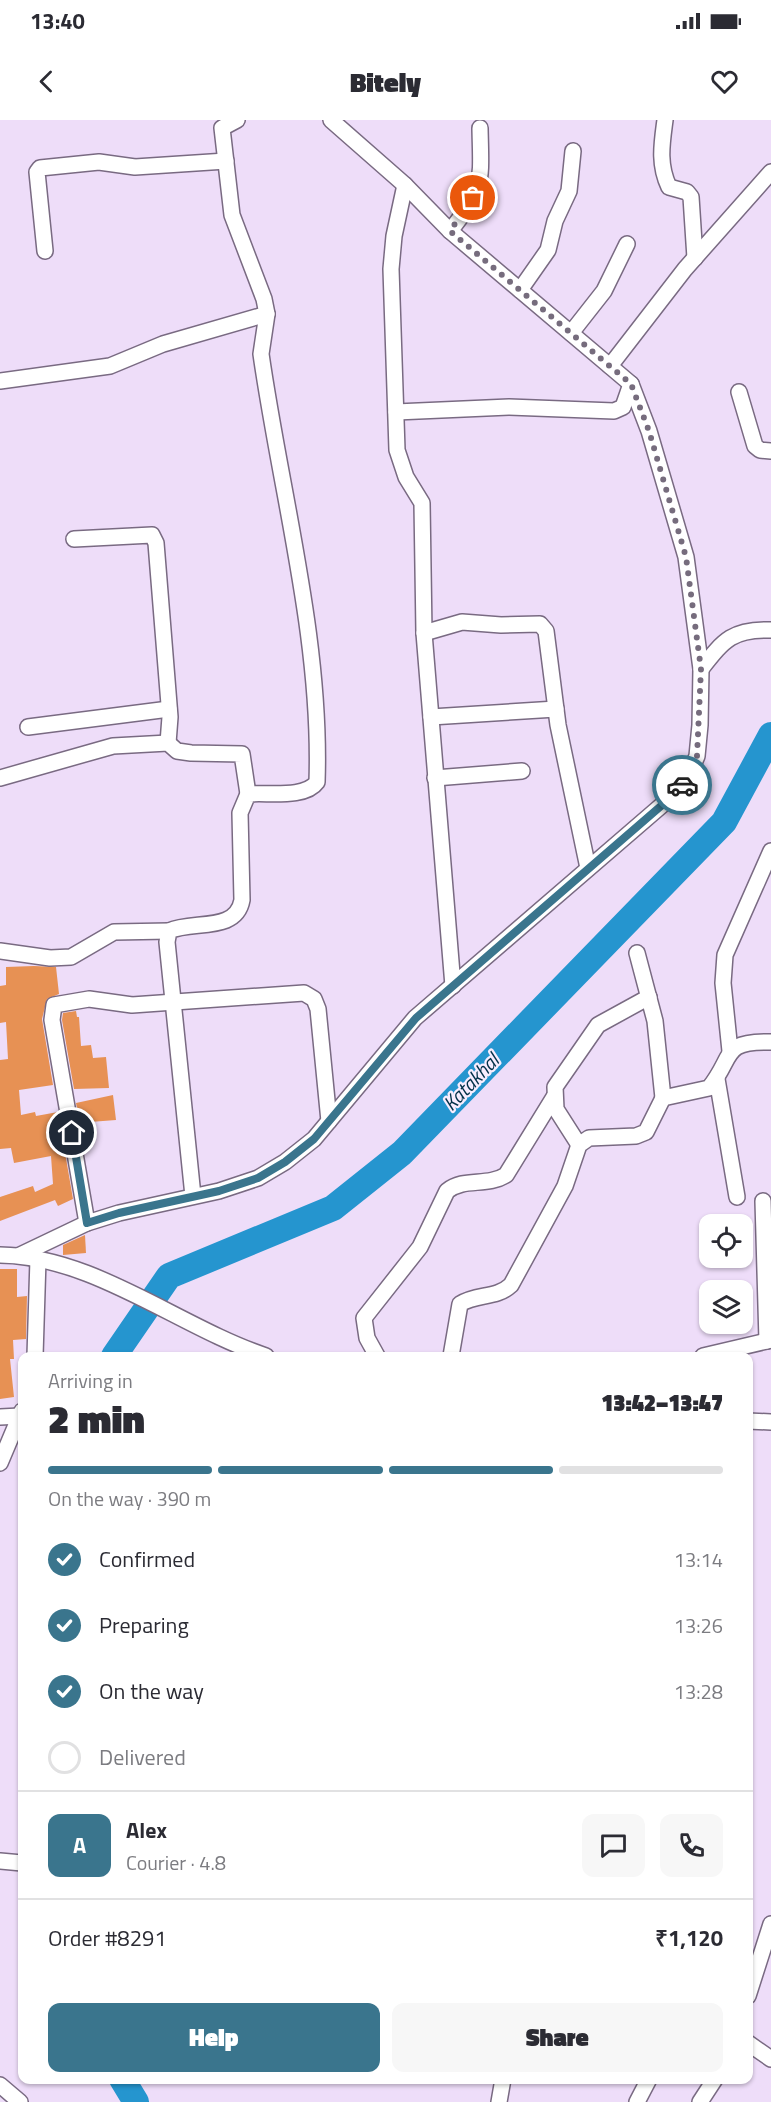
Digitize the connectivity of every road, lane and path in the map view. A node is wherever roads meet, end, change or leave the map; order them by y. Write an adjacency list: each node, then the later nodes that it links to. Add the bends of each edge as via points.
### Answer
1 (237, 120): 6 (street, via 222,128)
2 (332, 120): 8 (street)
3 (665, 120): 12 (street, via 660,141 664,173 669,187 691,197)
4 (480, 128): 9 (street, via 480,187)
5 (573, 151): 13 (street, via 568,191 545,257)
6 (226, 161): 11 (street, via 135,167 99,162 40,168 37,172); 14 (street, via 232,215)
7 (771, 172): 12 (street)
8 (405, 185): 9 (street); 20 (street, via 391,269)
9 (450, 231): 13 (street)
10 (627, 244): 15 (street, via 604,291)
11 (45, 251)
12 (695, 258): 16 (street)
13 (520, 290): 15 (street)
14 (267, 314): 17 (street, via 163,344 110,366); 34 (street, via 261,354 306,622 316,704 317,782 303,792)
15 (571, 333): 16 (street)
16 (610, 366): 18 (street)
17 (0, 381)
18 (631, 384): 20 (street, via 623,407 614,411 509,407); 25 (street, via 686,557)
19 (739, 392): 21 (street, via 755,446)
20 (396, 412): 24 (street, via 401,466 422,503)
21 (771, 451)
22 (74, 539): 26 (street, via 152,535 156,543)
23 (766, 630): 25 (street, via 740,631 722,643)
24 (424, 633): 27 (street, via 462,622 540,624 546,631); 28 (street)
25 (701, 669): 36 (street, via 697,756 689,775 676,793)
26 (169, 709): 29 (street); 30 (street)
27 (556, 709): 28 (street); 36 (street)
28 (430, 717): 33 (street)
29 (28, 727)
30 (168, 743): 32 (street, via 113,746); 34 (street, via 177,751 242,754)
31 (522, 771): 33 (street)
32 (0, 778)
33 (435, 778): 40 (street)
34 (248, 794): 37 (street, via 240,813 240,911 220,922 179,926)
35 (771, 851): 44 (street, via 725,955 722,970)
36 (588, 868): 40 (street)
37 (169, 931): 38 (street, via 114,932 70,957); 42 (street)
38 (0, 951)
39 (637, 953): 41 (street)
40 (453, 986): 48 (street, via 416,1018)
41 (649, 997): 46 (street, via 598,1025 555,1087); 47 (street, via 659,1044)
42 (173, 1001): 48 (street, via 304,993 314,999); 50 (street); 53 (street, via 132,1005 89,999 54,1005)
43 (771, 1042): 44 (street, via 750,1042)
44 (730, 1051): 45 (street)
45 (717, 1079): 47 (street, via 698,1093); 51 (street)
46 (554, 1097): 49 (street, via 563,1123); 60 (street, via 506,1174 498,1180 464,1183 447,1191 420,1247 364,1318 367,1338)
47 (663, 1098): 49 (street, via 646,1132 589,1138)
48 (329, 1121): 50 (street, via 314,1139 258,1178)
49 (579, 1145): 61 (street, via 565,1186 511,1285 502,1293 460,1304)
50 (193, 1196): 53 (street)
51 (737, 1197)
52 (764, 1201): 57 (street)
53 (87, 1223): 55 (street)
54 (0, 1255): 55 (street)
55 (20, 1255): 56 (street)
56 (38, 1259): 58 (street); 59 (street, via 112,1285)
57 (769, 1340): 62 (street)
58 (35, 1352)
59 (254, 1352)
60 (375, 1352)
61 (453, 1352)
62 (720, 1352)
63 (18, 1414): 64 (street)
64 (0, 1417)
65 (18, 1420): 68 (street)
66 (753, 1421): 67 (street)
67 (771, 1422)
68 (0, 1463)
69 (0, 1861): 70 (street)
70 (18, 1863)
71 (771, 1924): 72 (street)
72 (753, 1980)
73 (753, 2046): 74 (street)
74 (771, 2059)
75 (502, 2084): 80 (street)
76 (646, 2084): 81 (street)
77 (712, 2084): 82 (street)
78 (0, 2085): 79 (street)
79 (20, 2102)
80 (499, 2102)
81 (637, 2102)
82 (700, 2102)

